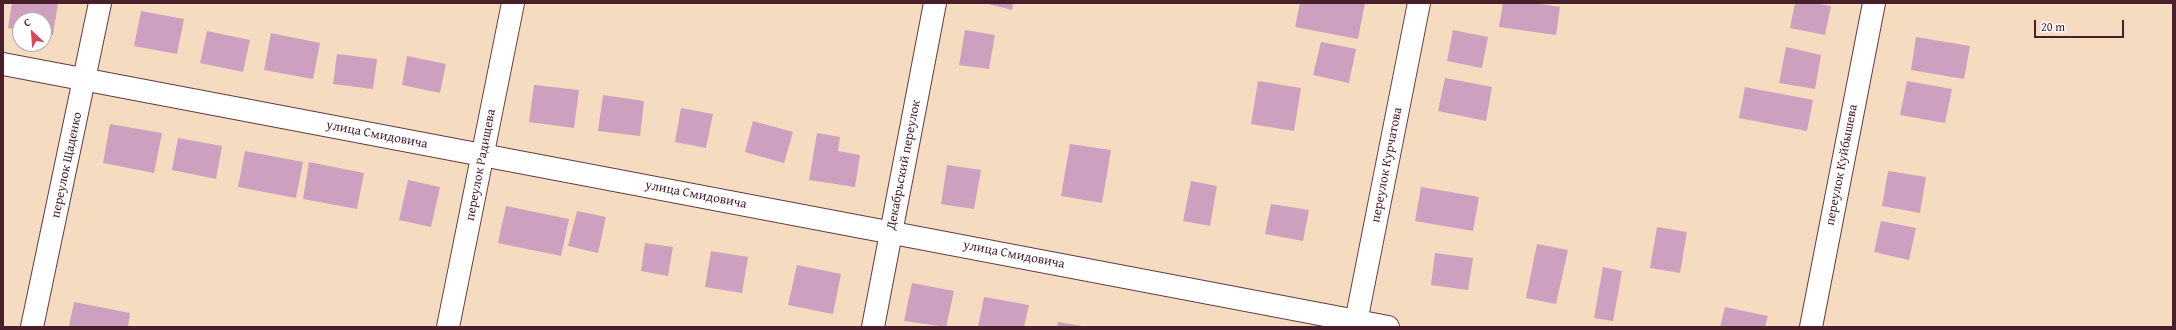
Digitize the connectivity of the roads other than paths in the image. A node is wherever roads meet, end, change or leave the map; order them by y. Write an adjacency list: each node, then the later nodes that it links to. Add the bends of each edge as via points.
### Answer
1 (100, 3): 7 (street, переулок Щаденко)
2 (513, 3): 8 (street, переулок Радищева)
3 (935, 3): 9 (street, Декабрьский переулок)
4 (1419, 3): 10 (street, переулок Курчатова)
5 (1874, 3): 15 (street, переулок Куйбышева)
6 (3, 64): 7 (street, улица Смидовича)
7 (85, 80): 8 (street, улица Смидовича); 11 (street, переулок Щаденко)
8 (483, 155): 9 (street, улица Смидовича); 12 (street, переулок Радищева)
9 (892, 232): 10 (street, улица Смидовича); 13 (street, Декабрьский переулок)
10 (1356, 324): 14 (street, улица Смидовича)
11 (32, 327)
12 (448, 327)
13 (873, 327)
14 (1388, 327)
15 (1810, 327)

